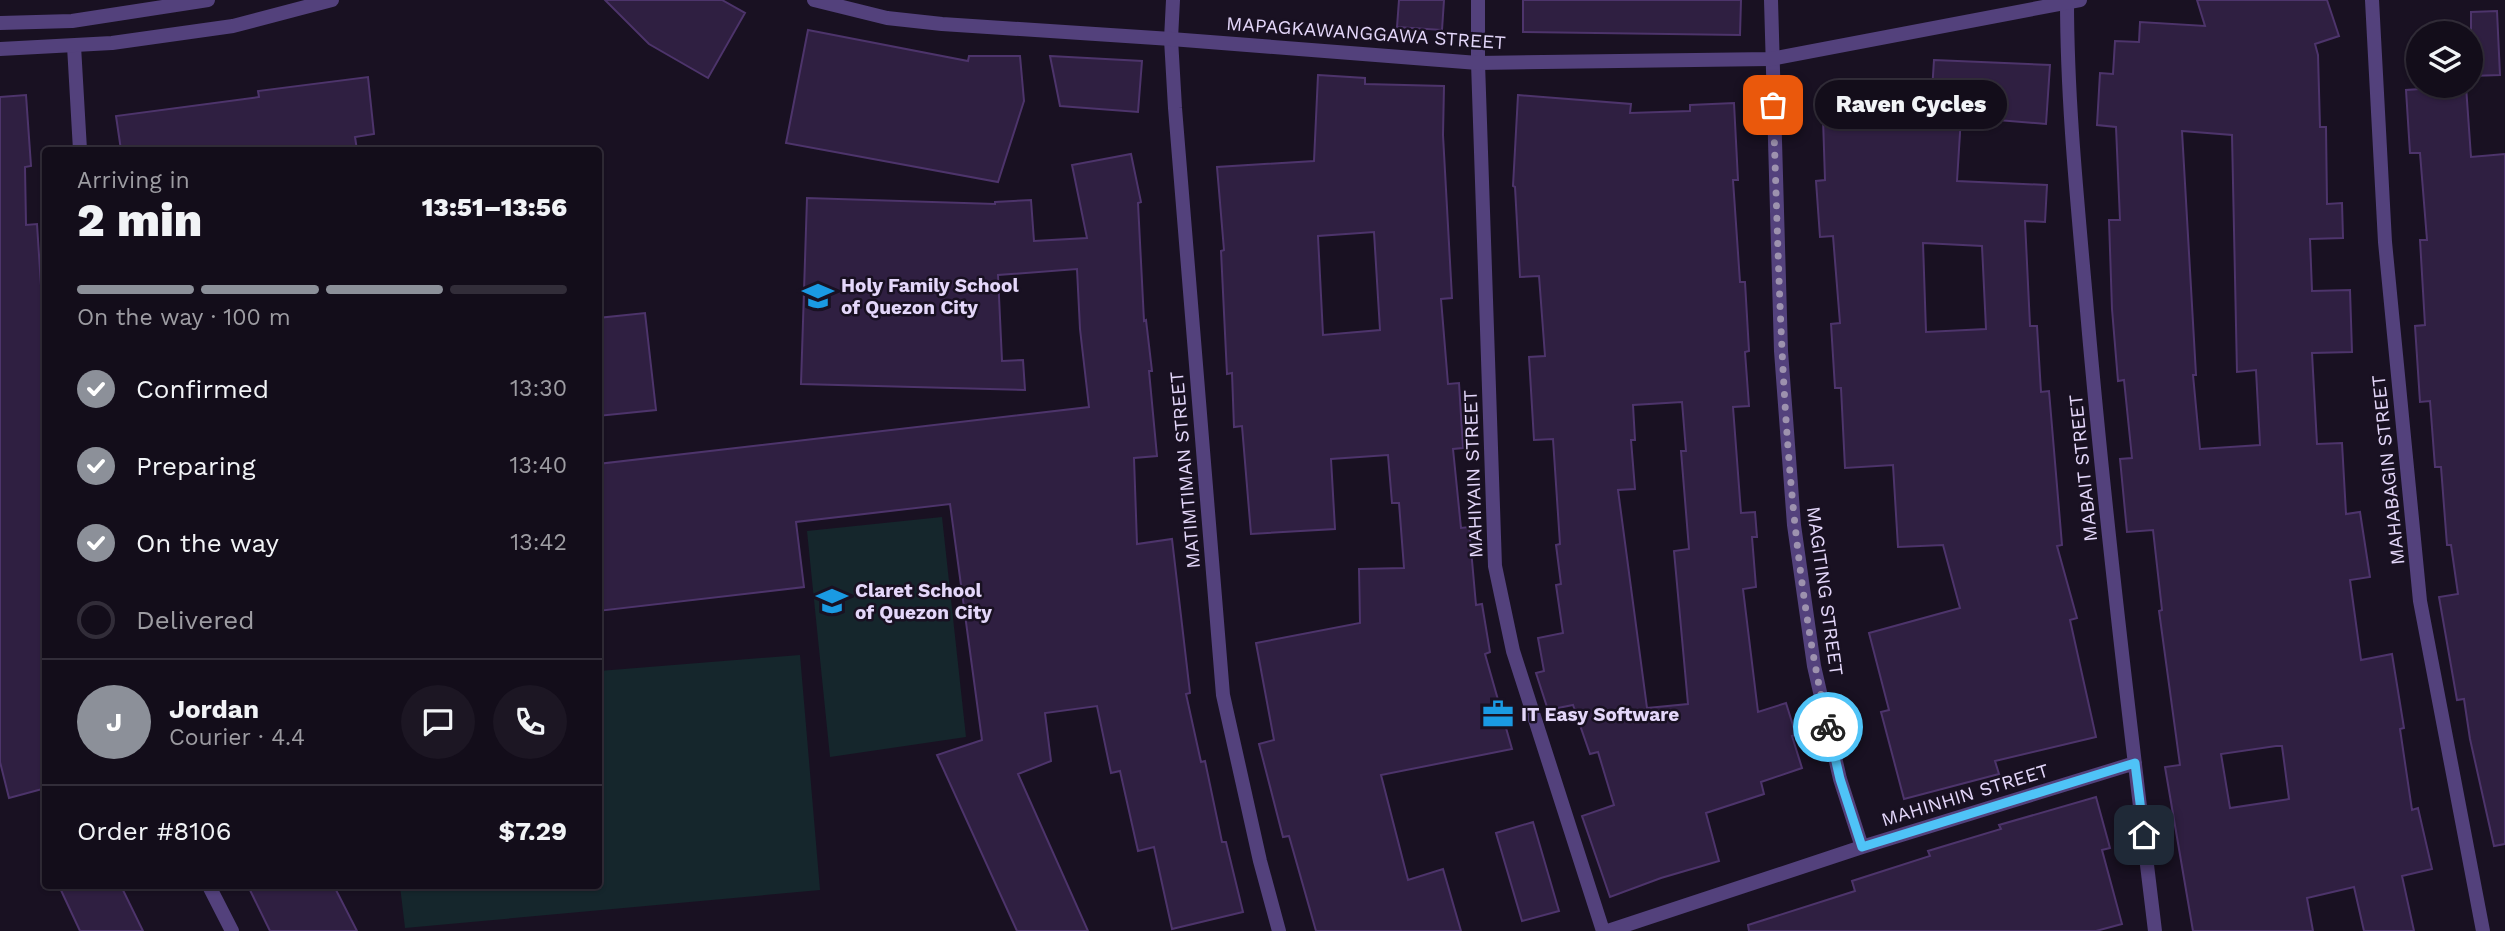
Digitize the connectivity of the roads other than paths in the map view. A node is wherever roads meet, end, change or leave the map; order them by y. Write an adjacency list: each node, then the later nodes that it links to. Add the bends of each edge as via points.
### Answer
1 (208, 0): 9 (street, via 72,21)
2 (332, 0): 11 (street, via 233,26)
3 (814, 0): 10 (street, MAPAGKAWANGGAWA STREET, via 887,18)
4 (1173, 0): 10 (street, MATIMTIMAN STREET)
5 (1478, 0): 14 (street, MAHIYAIN STREET)
6 (1771, 0): 13 (street, MAGITING STREET)
7 (2372, 0): 23 (street, MAHABAGIN STREET, via 2385,242 2420,601)
8 (2072, 1): 13 (street, MAPAGKAWANGGAWA STREET); 16 (street, MABAIT STREET, via 2074,167)
9 (0, 23)
10 (1171, 39): 14 (street, MAPAGKAWANGGAWA STREET); 20 (street, MATIMTIMAN STREET, via 1223,695)
11 (74, 46): 12 (street); 15 (street)
12 (0, 49)
13 (1771, 59): 14 (street, MAPAGKAWANGGAWA STREET); 17 (street, MAGITING STREET, via 1781,351 1794,525 1814,666 1840,779)
14 (1478, 63): 21 (street, MAHIYAIN STREET, via 1495,566 1513,651)
15 (79, 147)
16 (2135, 763): 17 (street, MAHINHIN STREET); 22 (street, MABAIT STREET)
17 (1862, 847): 21 (street, MAHINHIN STREET)
18 (211, 889): 19 (street)
19 (232, 931)
20 (1279, 931)
21 (1605, 931)
22 (2155, 931)
23 (2483, 931)

